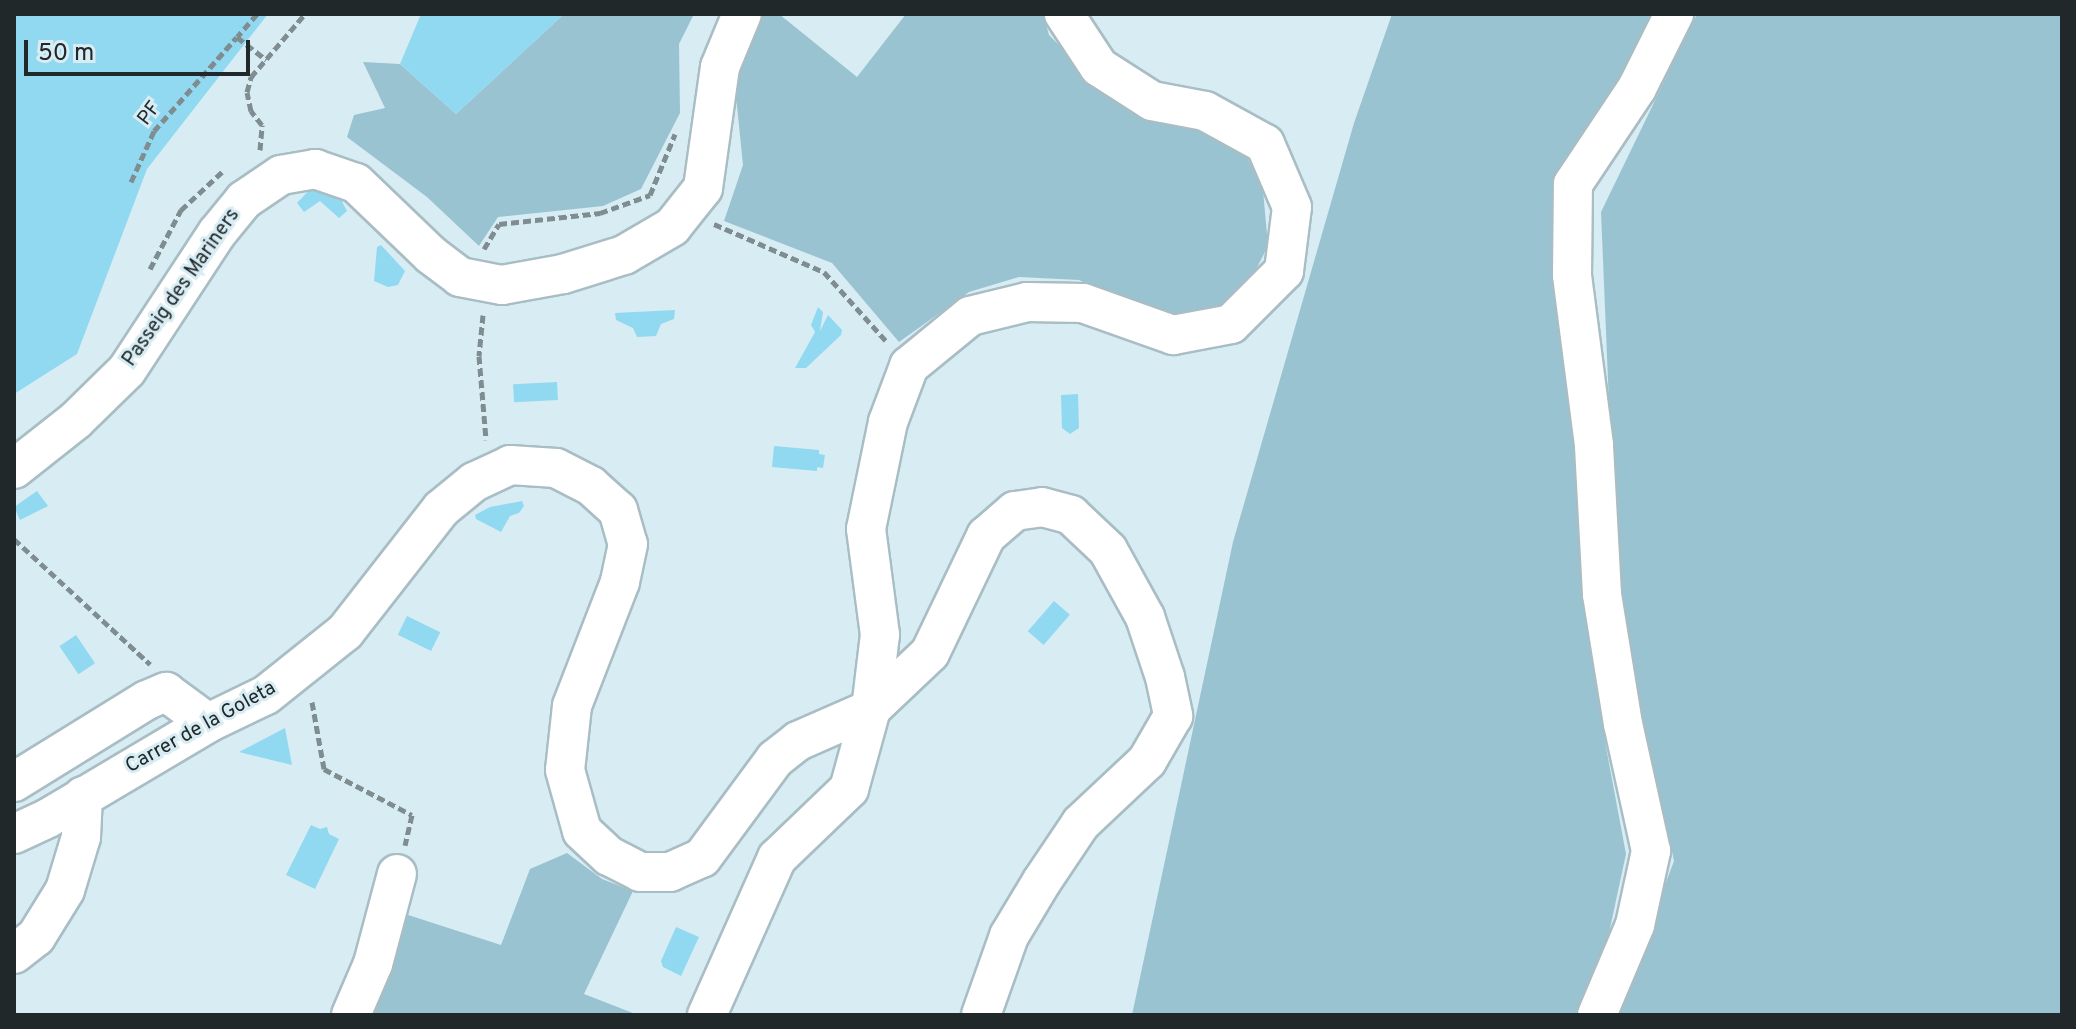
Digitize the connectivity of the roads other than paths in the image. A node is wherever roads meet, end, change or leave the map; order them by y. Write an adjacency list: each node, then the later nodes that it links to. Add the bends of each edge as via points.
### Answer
1 (742, 14): 4 (street, Passeig des Mariners, via 720,67 703,188 672,227 624,255 502,285 479,265 460,277 356,183 315,169 281,175 244,200 217,233 127,370 76,420)
2 (1064, 14): 5 (street, via 1099,67 1152,101 1205,111 1265,144 1292,207 1284,271 1231,324 1173,335 1083,303 1027,302 970,316 909,366 888,422 866,529 880,635)
3 (1674, 14): 15 (street, via 1637,88 1573,184 1572,275 1594,445 1602,594 1651,851 1635,925)
4 (14, 469)
5 (871, 709): 6 (street, Carrer de la Goleta, via 798,741 775,759 702,858 670,872 640,872 609,856 582,831 565,770 572,706 620,582 628,544 618,510 591,486 556,468 510,465 474,482 441,509 345,632 266,695); 13 (street, via 849,789 777,858); 14 (street, Carrer de la Goleta, via 930,653 986,536 1015,511 1042,507 1071,515 1108,550 1145,617 1173,716 1147,761 1081,823 1042,881 1009,936)
6 (208, 723): 7 (street, via 166,692); 8 (street, Carrer de la Goleta)
7 (14, 782)
8 (83, 796): 9 (street, Carrer de la Goleta); 11 (street, via 81,837 65,890 36,937)
9 (14, 834)
10 (397, 874): 12 (street, via 373,964)
11 (14, 954)
12 (351, 1015)
13 (707, 1015)
14 (981, 1015)
15 (1597, 1015)

